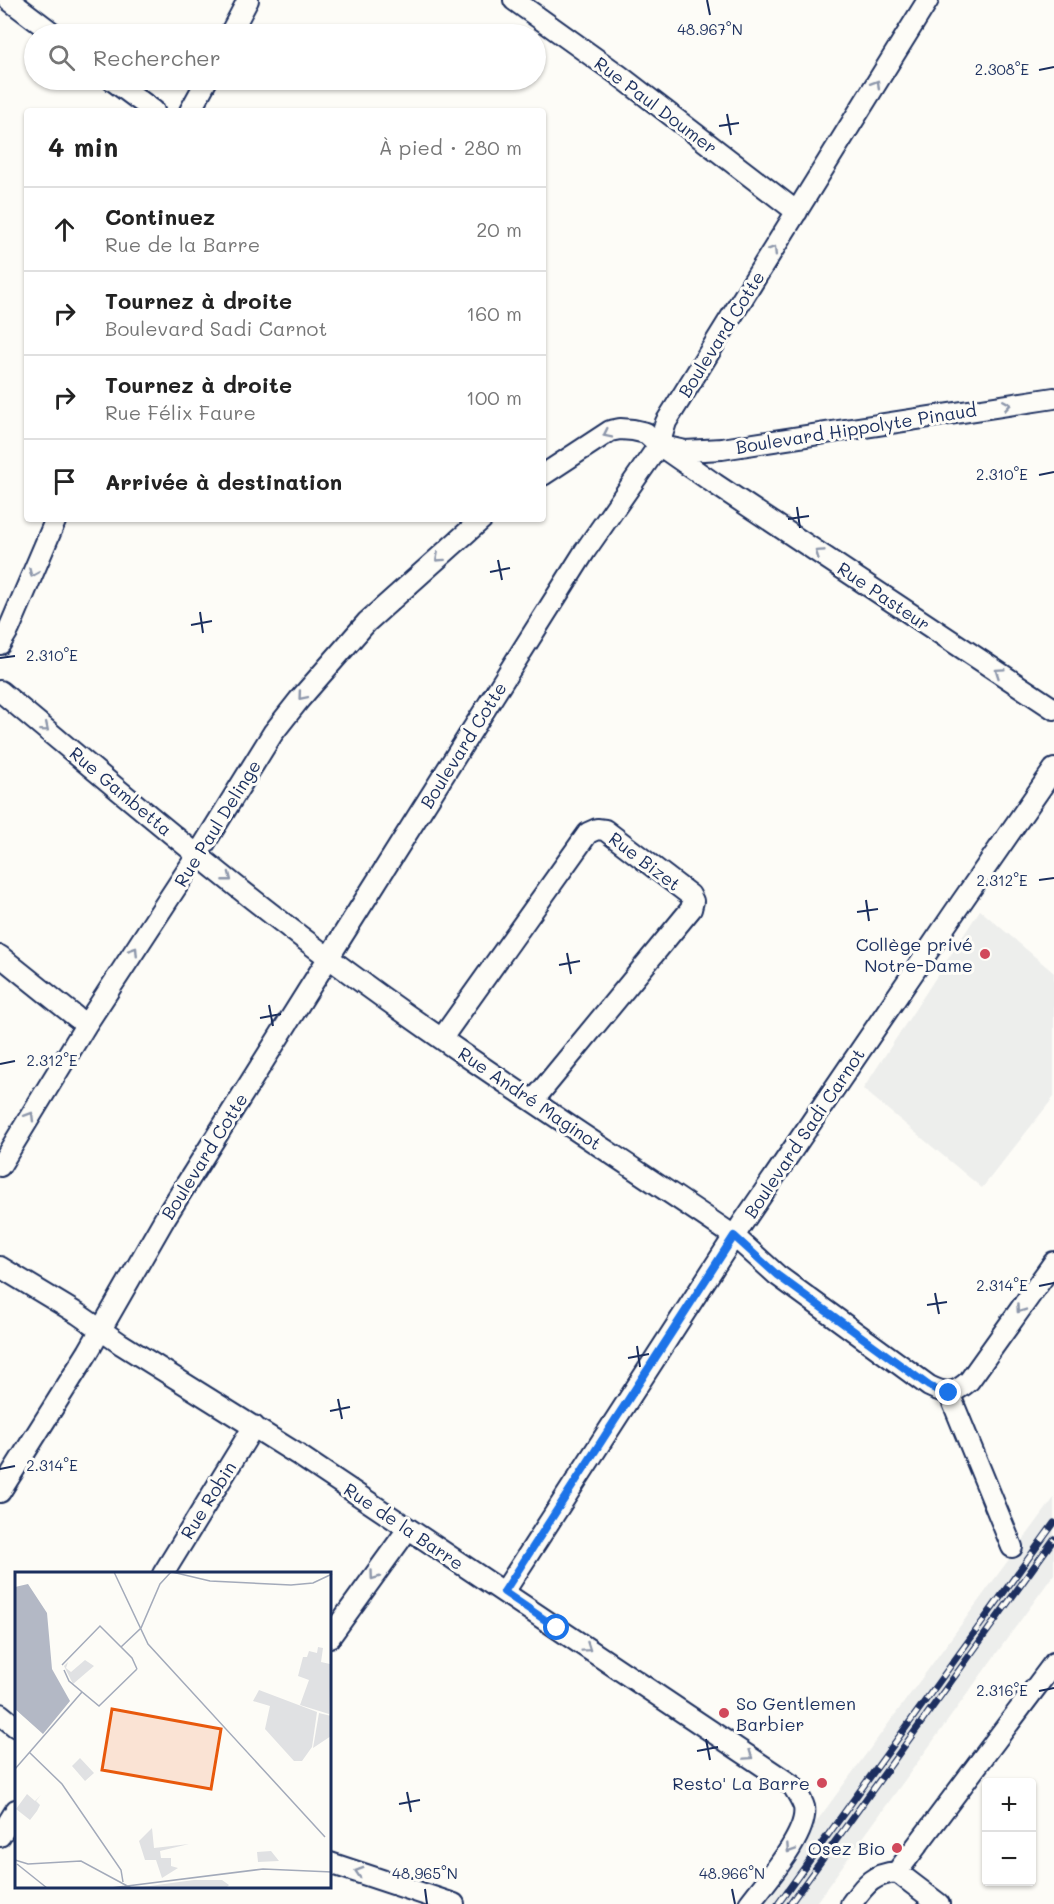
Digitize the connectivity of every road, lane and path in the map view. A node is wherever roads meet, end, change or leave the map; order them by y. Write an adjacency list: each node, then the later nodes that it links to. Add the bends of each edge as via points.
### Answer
1 (9, 0): 5 (street)
2 (248, 0): 6 (street)
3 (514, 0): 11 (street, Rue Paul Doumer)
4 (928, 0): 11 (street, Boulevard Cotte, one-way to 4)
5 (41, 24)
6 (235, 24)
7 (126, 90): 9 (street)
8 (202, 90): 10 (street)
9 (150, 108)
10 (192, 108)
11 (797, 212): 13 (street, Boulevard Cotte, one-way to 11, via 666,422)
12 (1054, 398): 14 (street, Boulevard Hippolyte Pinaud, one-way to 12)
13 (659, 445): 14 (street, Boulevard Hippolyte Pinaud, via 685,451); 15 (street, one-way to 15, via 646,433 633,429 610,431); 16 (street, Rue Pasteur); 25 (street, Boulevard Cotte, via 585,551)
14 (722, 449): 16 (street, via 714,466)
15 (546, 473)
16 (714, 484): 21 (street, Rue Pasteur, one-way to 16)
17 (55, 522): 19 (street, one-way to 19)
18 (479, 522): 23 (street, Rue Paul Delinge, one-way to 23, via 367,622 299,700 273,733)
19 (0, 644)
20 (0, 691): 23 (street, Rue Gambetta, one-way to 23)
21 (1052, 703)
22 (1054, 769): 30 (street, Boulevard Sadi Carnot)
23 (198, 854): 25 (street, Rue Gambetta, one-way to 25); 26 (street, Rue Paul Delinge, one-way to 23)
24 (0, 956): 26 (street)
25 (329, 957): 27 (street, Rue André Maginot); 33 (street, Boulevard Cotte, via 165,1218)
26 (86, 1025): 29 (street, Rue Paul Delinge, one-way to 26)
27 (442, 1038): 28 (street, Rue André Maginot); 28 (street, Rue Bizet, via 588,833 605,830 690,895 691,909)
28 (533, 1101): 30 (street, Rue André Maginot)
29 (0, 1166)
30 (734, 1236): 34 (street, Rue André Maginot, via 777,1275 929,1386); 40 (street, Boulevard Sadi Carnot)
31 (1054, 1262): 34 (street, one-way to 34, via 969,1381)
32 (0, 1267): 33 (street, Rue de la Barre)
33 (101, 1329): 35 (street, Rue de la Barre); 36 (street, Boulevard Cotte)
34 (949, 1393): 38 (street)
35 (254, 1426): 37 (street, Rue de la Barre); 39 (street, Rue Robin)
36 (0, 1492)
37 (408, 1529): 40 (street, Rue de la Barre); 41 (street, one-way to 41)
38 (1012, 1547)
39 (164, 1572)
40 (504, 1592): 50 (street, Rue de la Barre, one-way to 50, via 793,1786 804,1807 801,1830)
41 (332, 1634)
42 (1054, 1663): 48 (street)
43 (0, 1714): 44 (street)
44 (15, 1726)
45 (15, 1812): 46 (street)
46 (0, 1836)
47 (332, 1864): 49 (street, one-way to 47)
48 (897, 1872): 51 (street, via 879,1875 867,1883); 52 (street)
49 (454, 1904)
50 (749, 1904)
51 (851, 1904)
52 (939, 1904)

